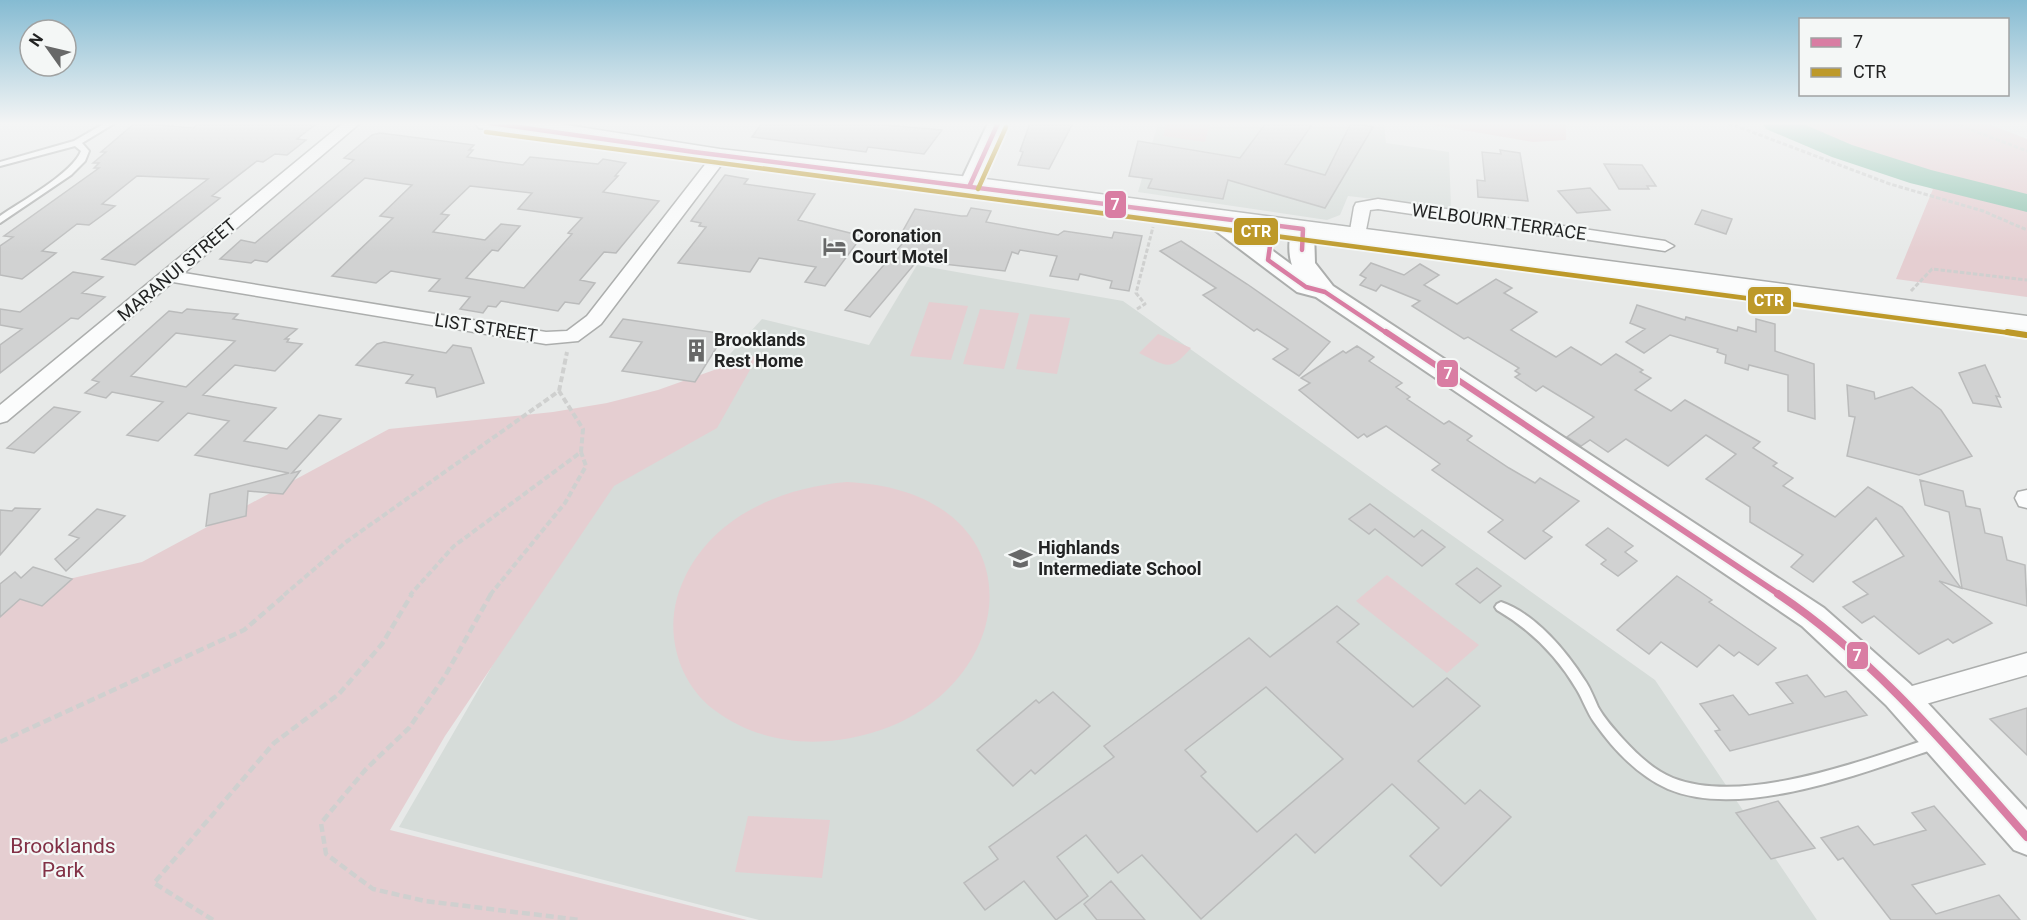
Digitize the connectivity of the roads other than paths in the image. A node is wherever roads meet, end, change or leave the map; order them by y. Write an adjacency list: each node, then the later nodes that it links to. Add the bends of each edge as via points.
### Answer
1 (75, 166): 8 (lane)
2 (301, 166): 14 (street, MARANUI STREET)
3 (712, 166): 14 (street, LIST STREET, via 594,320 571,337 546,338)
4 (806, 166): 6 (highway)
5 (979, 166): 6 (main road)
6 (970, 185): 7 (highway)
7 (1212, 217): 9 (highway); 13 (main road)
8 (0, 220)
9 (1273, 225): 10 (highway); 13 (main road)
10 (1303, 229): 11 (highway); 15 (main road, via 1302,263)
11 (1358, 236): 12 (street, WELBOURN TERRACE, via 1362,207 1378,204); 16 (highway)
12 (1665, 246)
13 (1268, 260): 15 (main road, via 1306,287)
14 (169, 276): 17 (street, MARANUI STREET)
15 (1325, 292): 20 (main road, via 1813,617)
16 (2027, 326)
17 (0, 416)
18 (1501, 608): 21 (lane, via 1531,626 1557,650 1581,683 1596,716 1624,751 1654,775 1673,784 1718,792 1750,792)
19 (2027, 664): 20 (street)
20 (1905, 699): 21 (main road)
21 (1941, 741): 22 (main road)
22 (2027, 837)

